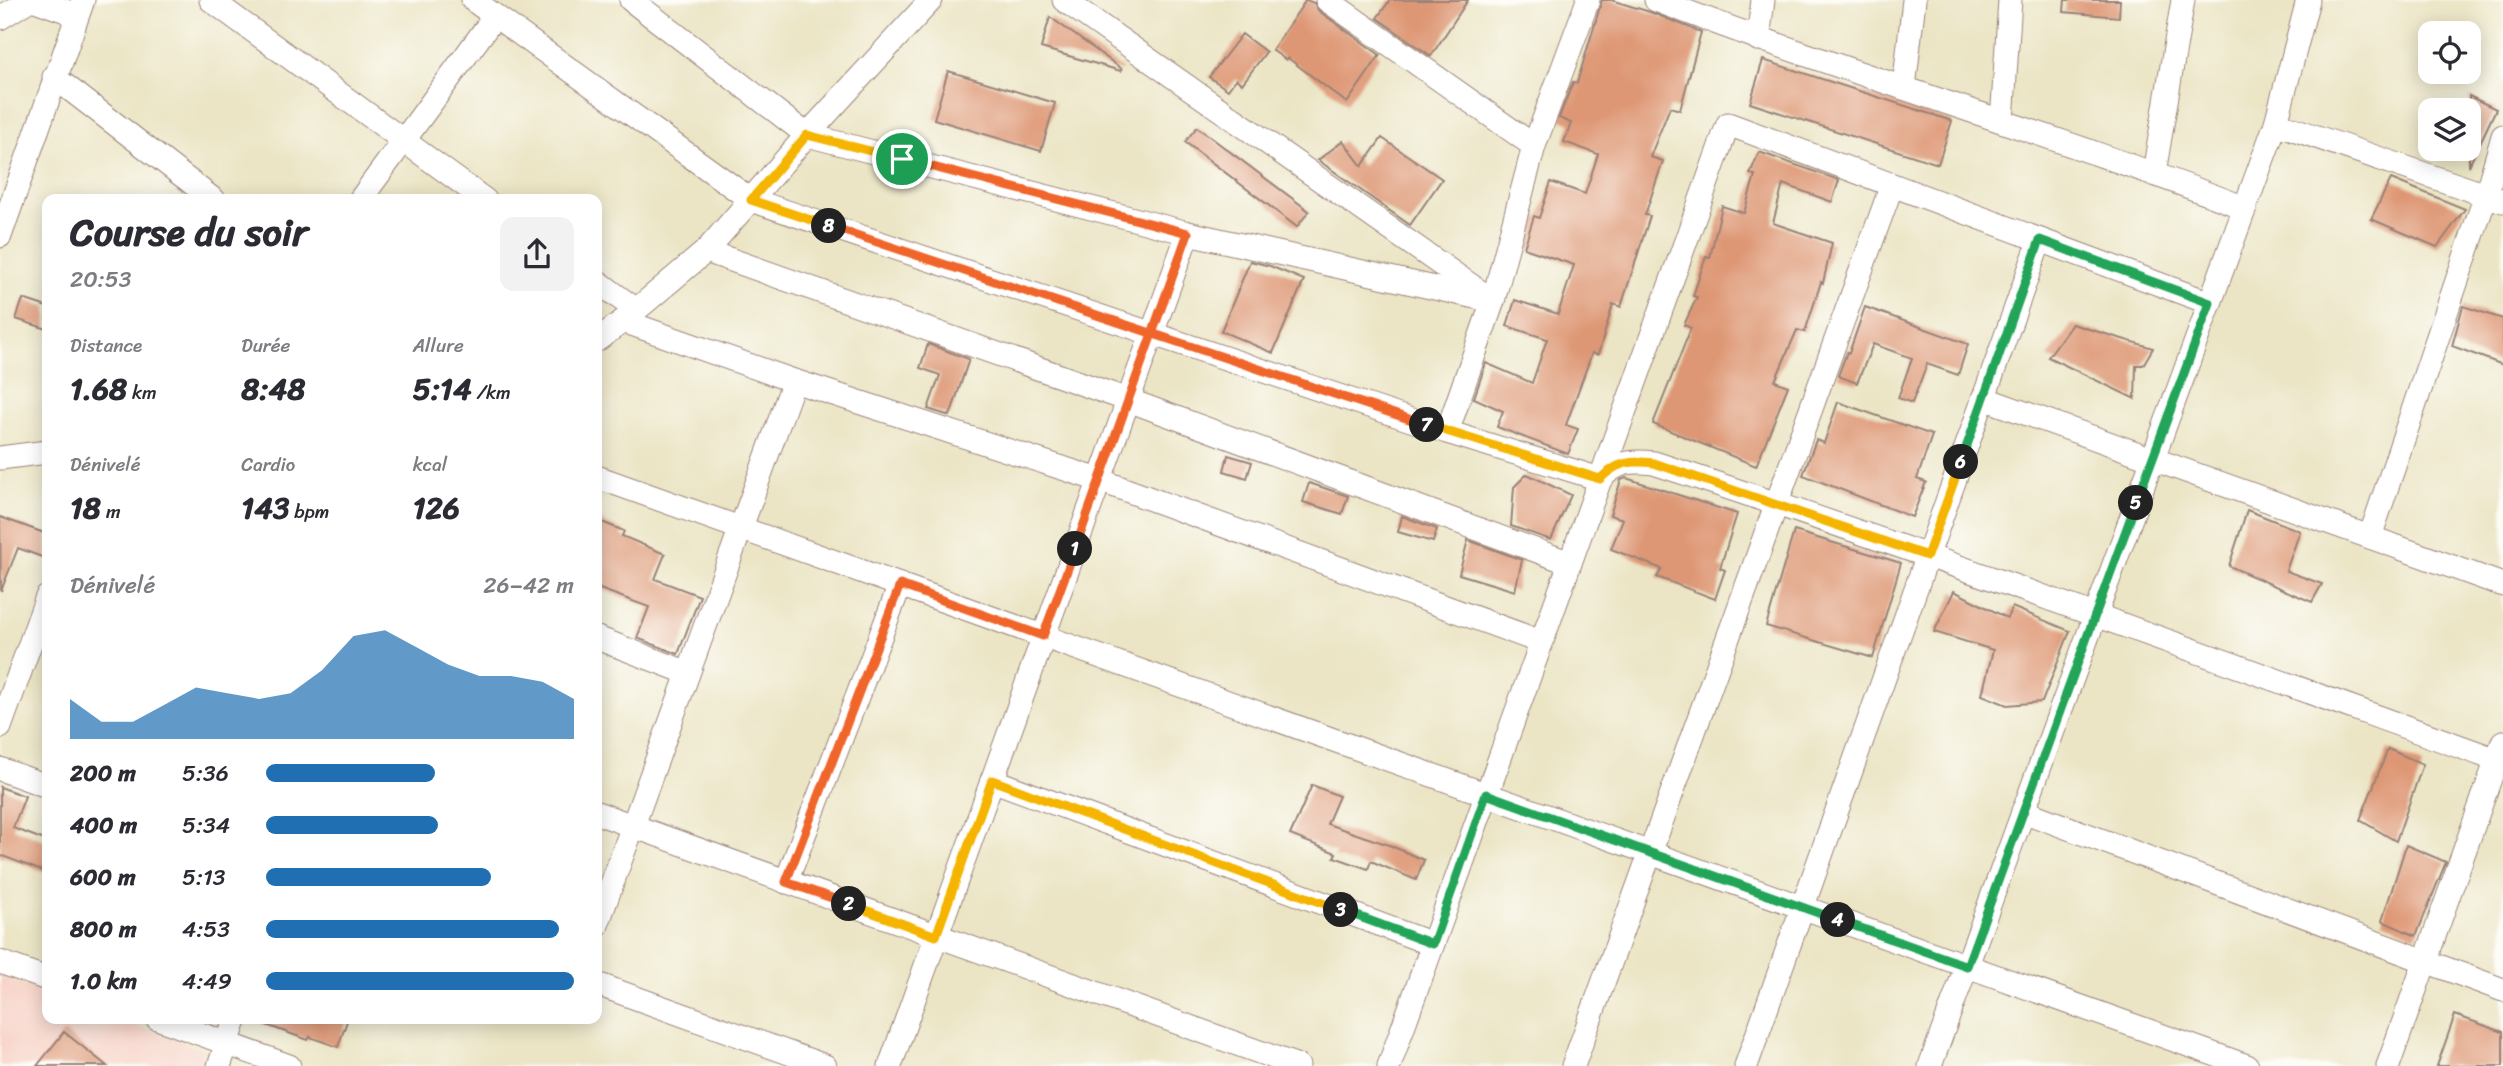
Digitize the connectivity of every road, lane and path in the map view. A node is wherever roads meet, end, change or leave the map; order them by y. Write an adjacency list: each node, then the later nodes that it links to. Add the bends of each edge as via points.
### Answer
1 (29, 0): 18 (street)
2 (35, 0): 16 (street)
3 (211, 0): 26 (street)
4 (472, 0): 17 (street)
5 (631, 0): 24 (street)
6 (931, 0): 24 (street)
7 (1065, 0): 41 (street)
8 (1327, 0): 27 (street)
9 (1588, 0): 27 (street)
10 (1657, 0): 19 (street)
11 (1763, 0): 19 (street)
12 (1914, 0): 21 (street)
13 (2010, 0): 22 (street)
14 (2183, 0): 28 (street)
15 (2308, 0): 23 (street)
16 (80, 8): 20 (street)
17 (495, 16): 26 (street); 34 (street)
18 (0, 18)
19 (1758, 39): 21 (street)
20 (54, 77): 30 (street); 37 (street)
21 (1904, 88): 22 (street)
22 (2002, 121): 28 (street)
23 (2276, 123): 33 (street); 35 (street)
24 (807, 135): 34 (street); 36 (street)
25 (2503, 136): 33 (street)
26 (403, 140): 31 (street); 32 (street)
27 (1534, 146): 41 (street)
28 (2154, 173): 35 (street)
29 (1892, 186): 38 (street); 54 (street, via 1728,124); 56 (street)
30 (199, 194)
31 (364, 194)
32 (477, 194)
33 (2494, 198): 58 (street)
34 (751, 200): 39 (street); 44 (street)
35 (2245, 208): 42 (street)
36 (1188, 233): 41 (street); 44 (street)
37 (0, 236)
38 (2040, 240): 42 (street); 47 (street)
39 (706, 251): 43 (street); 48 (street)
40 (602, 286): 43 (street)
41 (1493, 300): 49 (street)
42 (2210, 303): 52 (street)
43 (630, 316): 45 (street); 46 (street)
44 (1151, 334): 48 (street); 49 (street)
45 (602, 336)
46 (794, 381): 55 (street); 57 (street)
47 (1983, 398): 52 (street); 59 (street)
48 (1128, 400): 55 (street); 60 (street)
49 (1447, 432): 54 (street)
50 (42, 453): 51 (street)
51 (0, 458)
52 (2152, 459): 58 (street); 63 (street)
53 (602, 479): 57 (street)
54 (1600, 479): 56 (street, via 1634,460); 60 (street)
55 (1099, 480): 65 (street); 67 (street)
56 (1777, 503): 59 (street); 78 (street)
57 (741, 528): 61 (street); 68 (street)
58 (2370, 537): 62 (street)
59 (1927, 556): 63 (street); 80 (street)
60 (1570, 563): 67 (street)
61 (900, 585): 65 (street); 79 (street)
62 (2503, 585)
63 (2095, 615): 70 (street); 75 (street)
64 (42, 617): 69 (street)
65 (1043, 636): 72 (street); 74 (street)
66 (602, 640): 68 (street)
67 (1541, 642): 74 (street)
68 (688, 673): 77 (street)
69 (0, 727)
70 (2500, 751): 84 (street)
71 (0, 769): 73 (street)
72 (992, 780): 82 (street); 83 (street)
73 (42, 784)
74 (1486, 794): 78 (street); 83 (street)
75 (2023, 811): 84 (street); 86 (street)
76 (602, 815): 77 (street)
77 (632, 826): 79 (street); 81 (street)
78 (1650, 853): 80 (street); 99 (street)
79 (786, 882): 82 (street)
80 (1802, 907): 86 (street); 100 (street)
81 (602, 911)
82 (936, 936): 96 (street); 97 (street)
83 (1433, 944): 98 (street)
84 (2425, 961): 89 (street); 103 (street)
85 (0, 962): 87 (street)
86 (1967, 966): 101 (street); 102 (street)
87 (42, 977)
88 (602, 986): 95 (street)
89 (2503, 990)
90 (174, 1024): 92 (street)
91 (234, 1024): 92 (street)
92 (227, 1044): 93 (street); 94 (street)
93 (219, 1066)
94 (289, 1066)
95 (825, 1066)
96 (890, 1066)
97 (1298, 1066)
98 (1389, 1066)
99 (1573, 1066)
100 (1746, 1066)
101 (1930, 1066)
102 (2248, 1066)
103 (2388, 1066)

